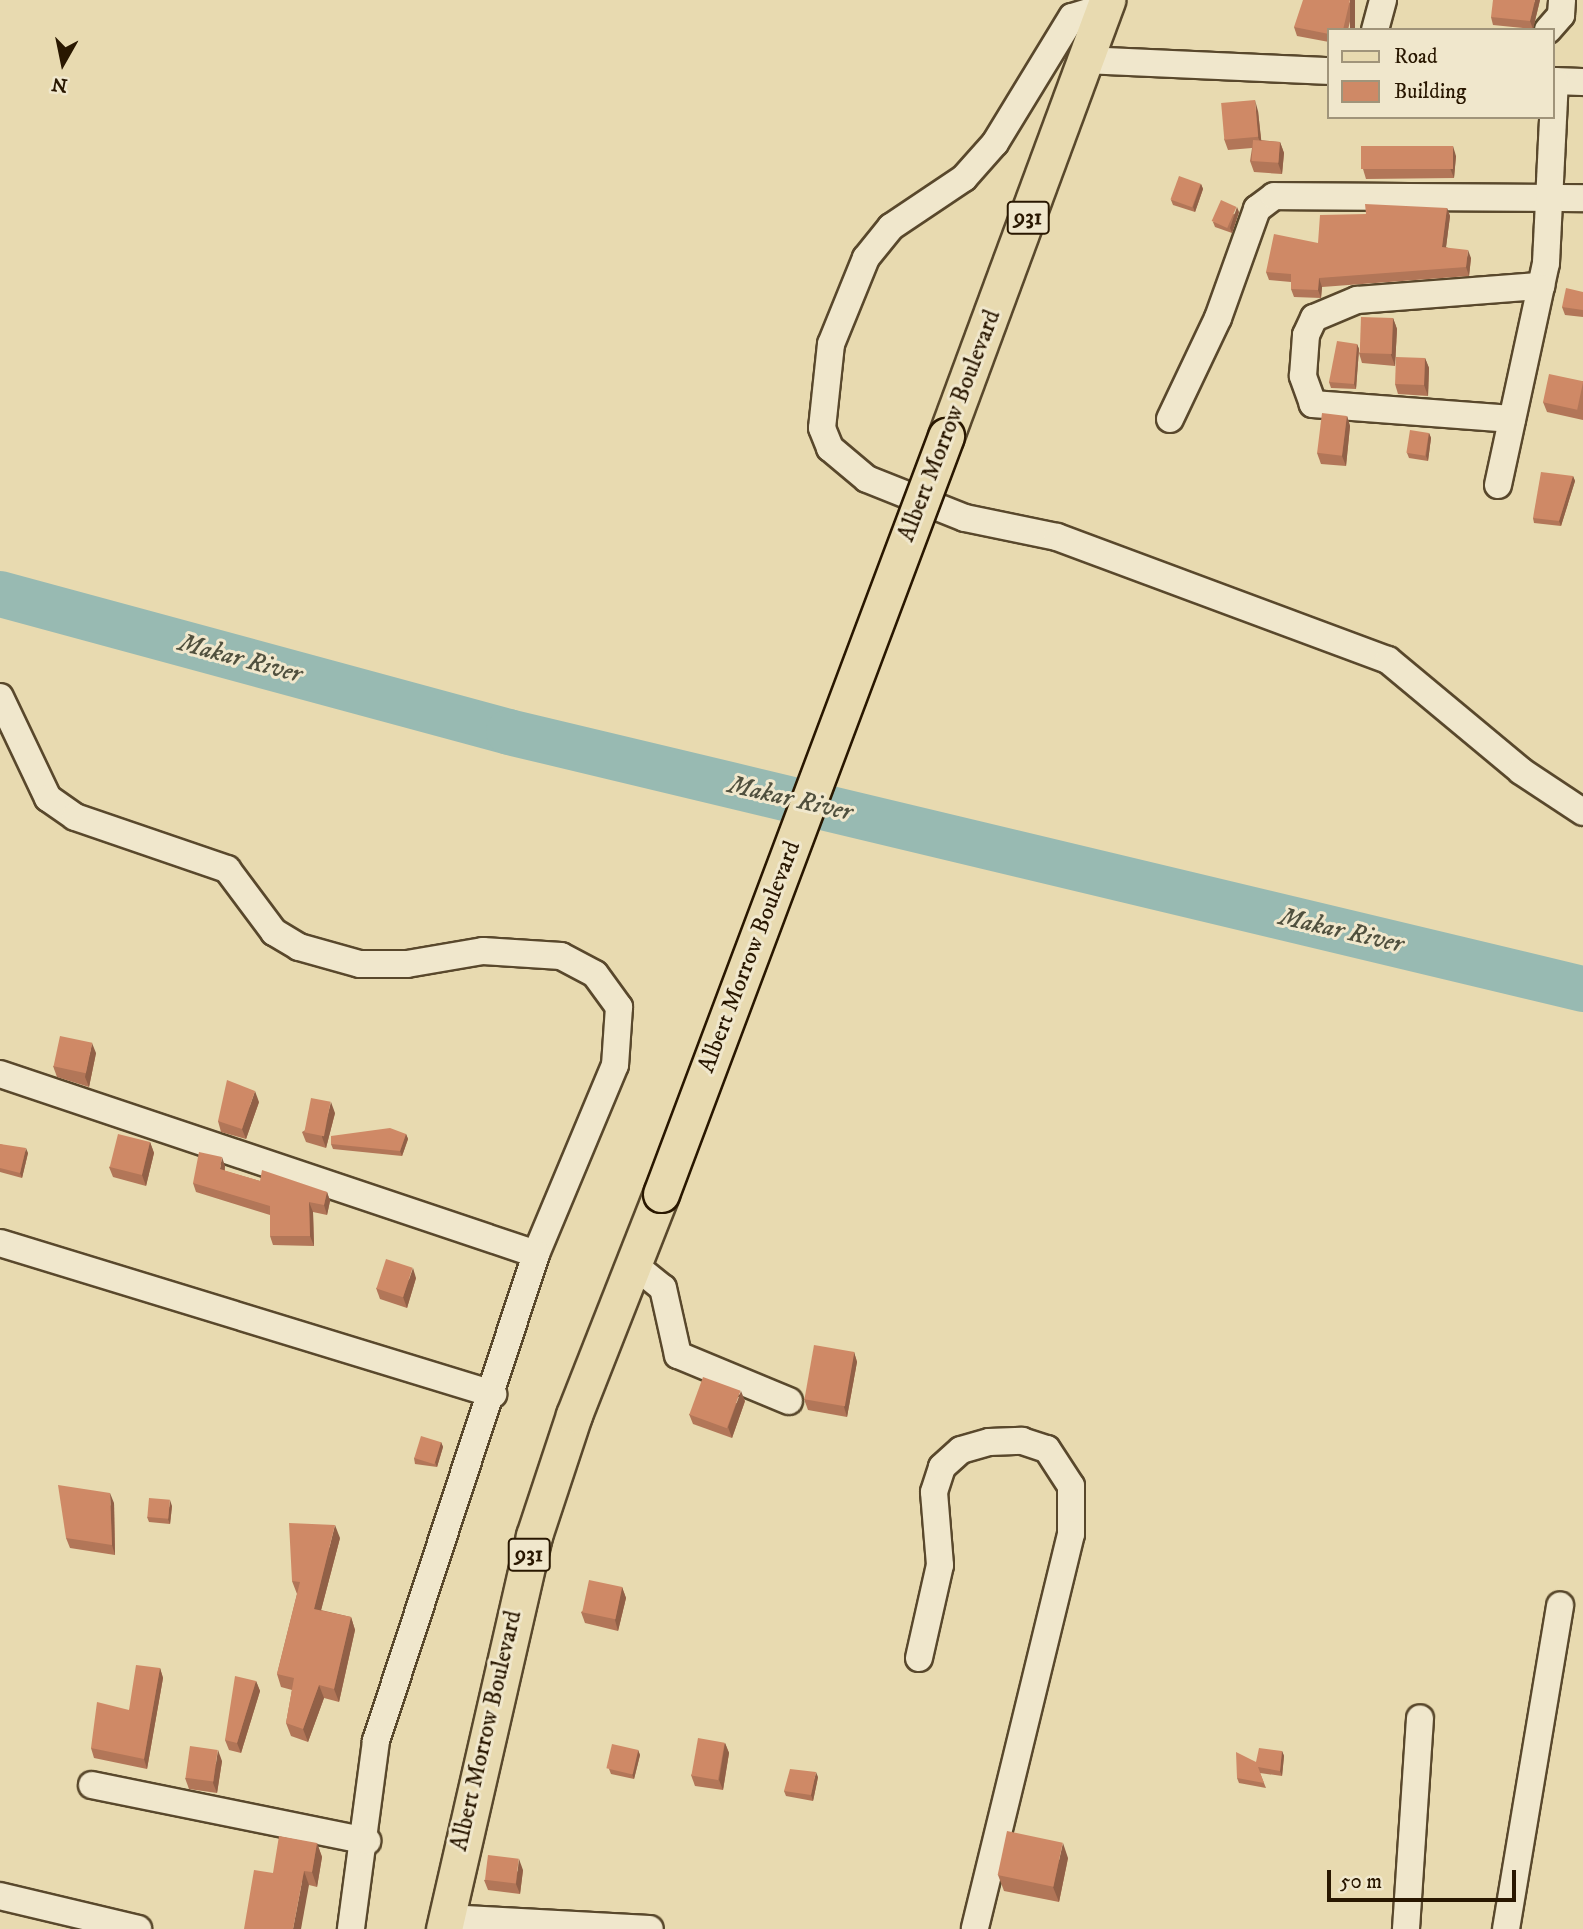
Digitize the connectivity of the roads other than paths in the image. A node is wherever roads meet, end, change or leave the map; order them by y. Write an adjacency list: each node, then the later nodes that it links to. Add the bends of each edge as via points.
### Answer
1 (1383, 0): 4 (street)
2 (1562, 0): 5 (street, via 1561,15)
3 (1106, 3): 6 (main road, Albert Morrow Boulevard / 931); 18 (street, via 1072,17 995,143 964,177 891,227 866,258 831,344 822,428 830,448 867,479 965,518 1057,537 1388,660 1540,785)
4 (1376, 28)
5 (1550, 28)
6 (1086, 60): 7 (street); 22 (main road, Albert Morrow Boulevard / 931, bridge)
7 (1328, 71)
8 (1555, 81): 9 (street)
9 (1583, 82)
10 (1554, 119): 11 (street)
11 (1554, 195): 12 (street); 13 (street); 14 (street, via 1274,196 1257,209 1218,318)
12 (1583, 198)
13 (1541, 286): 15 (street); 15 (street, via 1357,300 1314,318 1306,335 1303,376 1313,404)
14 (1170, 419)
15 (1512, 419): 16 (street)
16 (1498, 485)
17 (0, 697): 21 (street, via 48,798 75,817 227,869 274,932 299,947 360,964 531,951 561,956 595,974 619,1007 621,1035 587,1140)
18 (1583, 812)
19 (0, 1074): 21 (street)
20 (0, 1243): 23 (street)
21 (536, 1254): 23 (street)
22 (633, 1264): 24 (street, via 663,1287 678,1355); 31 (main road, Albert Morrow Boulevard / 931, via 534,1536)
23 (493, 1394): 29 (street, via 376,1741)
24 (789, 1401)
25 (1560, 1605): 37 (street)
26 (919, 1658): 35 (street, via 940,1565 934,1492 942,1467 961,1450 1022,1441 1047,1449 1071,1486 1071,1534)
27 (1420, 1718): 36 (street)
28 (92, 1785): 29 (street)
29 (367, 1841): 33 (street)
30 (0, 1896): 32 (street)
31 (445, 1924): 34 (street)
32 (138, 1929)
33 (351, 1929)
34 (650, 1929)
35 (975, 1929)
36 (1406, 1929)
37 (1506, 1929)

